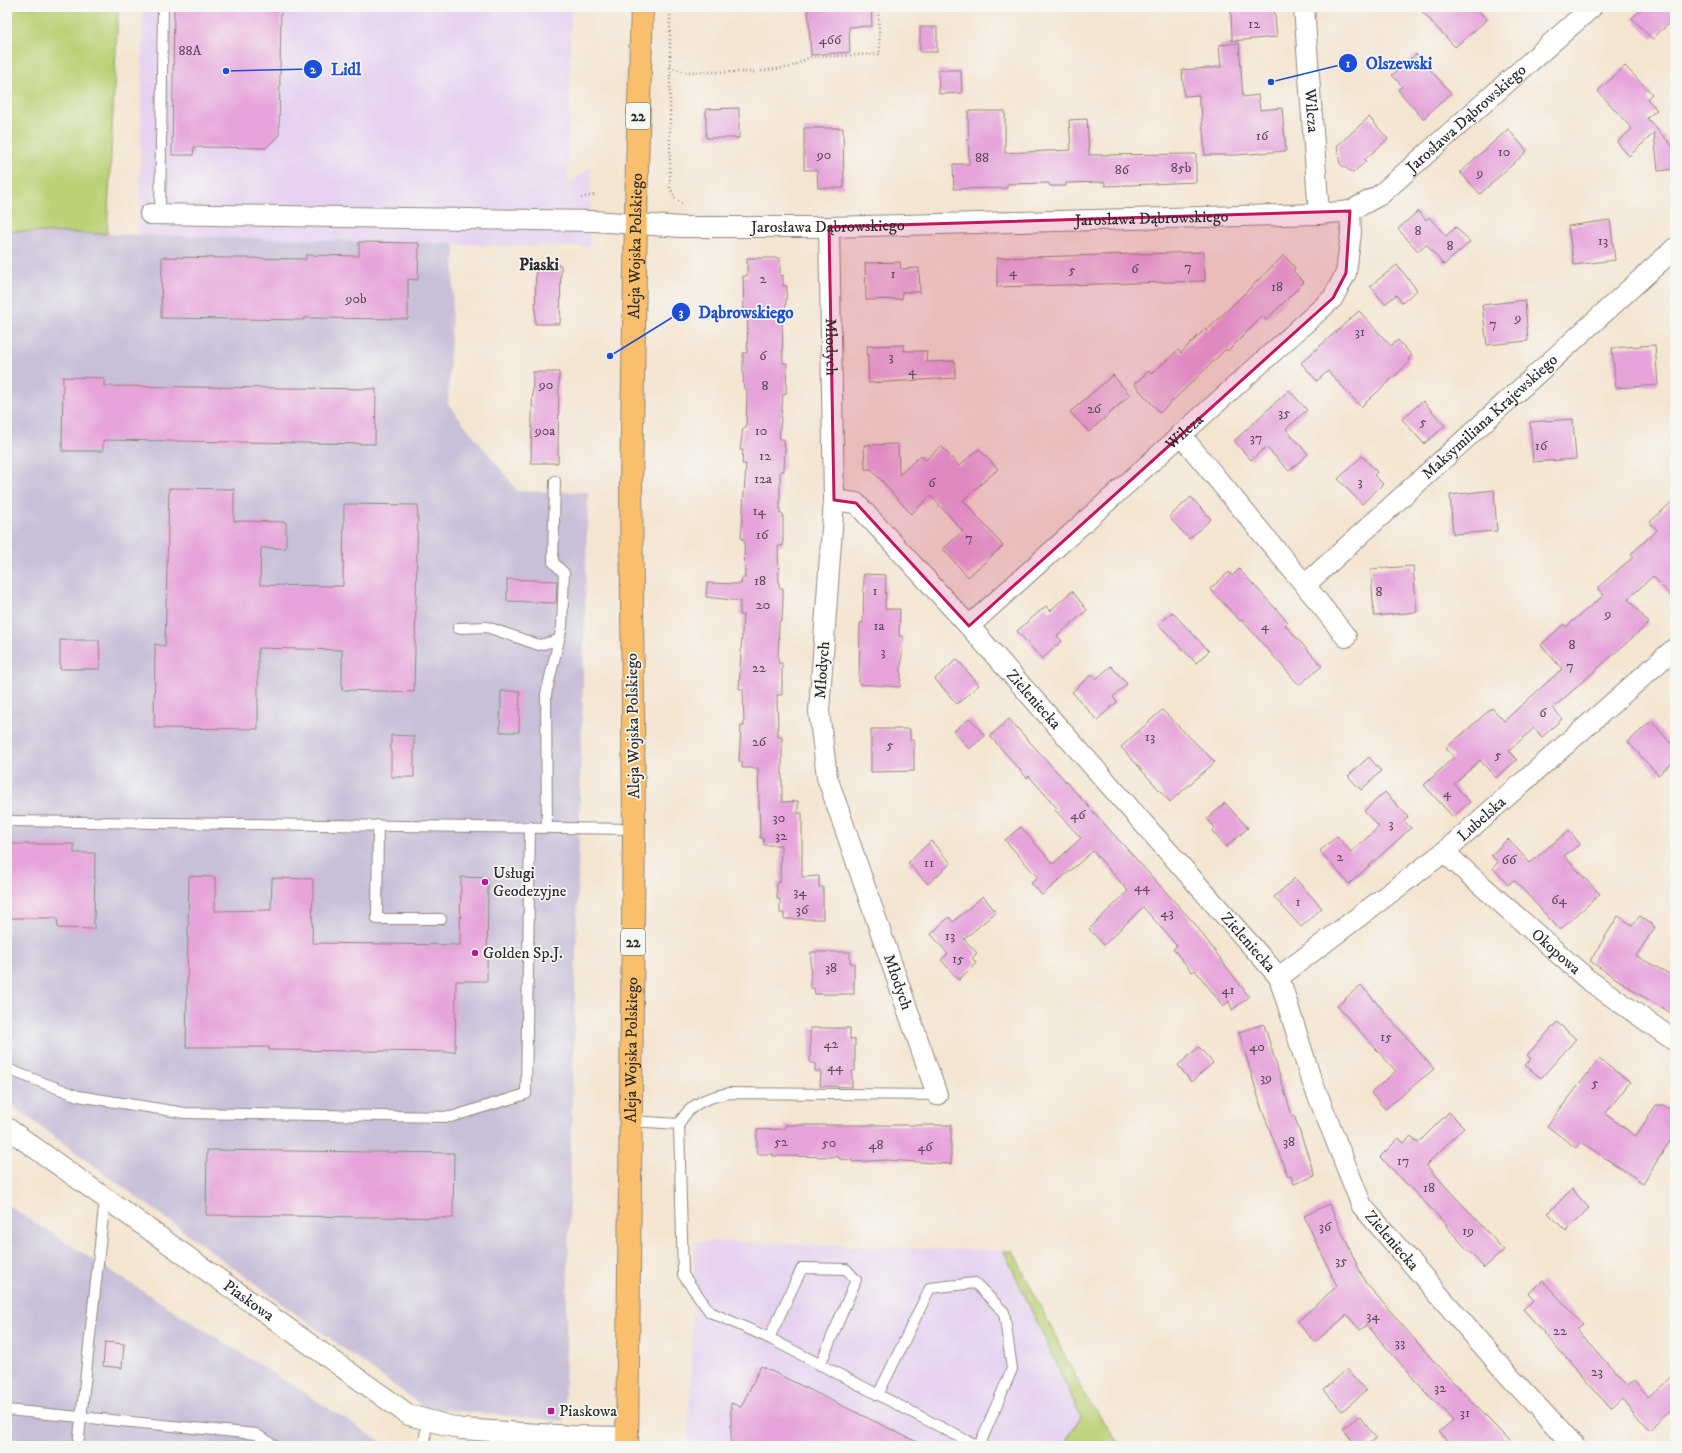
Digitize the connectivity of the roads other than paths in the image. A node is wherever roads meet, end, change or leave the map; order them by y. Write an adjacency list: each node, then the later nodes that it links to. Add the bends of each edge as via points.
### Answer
1 (163, 7): 6 (lane)
2 (642, 7): 8 (main road, Aleja Wojska Polskiego / 22)
3 (1304, 7): 7 (street, Wilcza)
4 (1592, 7): 5 (street, Jarosława Dąbrowskiego, via 1380,195)
5 (1350, 212): 7 (street, Jarosława Dąbrowskiego); 11 (street, Wilcza, via 1351,233 1346,273 1333,298)
6 (155, 214): 8 (street, Jarosława Dąbrowskiego)
7 (1319, 214): 9 (street, Jarosława Dąbrowskiego)
8 (636, 224): 9 (street, Jarosława Dąbrowskiego, via 682,227); 24 (main road, Aleja Wojska Polskiego / 22, via 631,483)
9 (829, 227): 13 (street, Młodych)
10 (1675, 248): 14 (street, Maksymiliana Krajewskiego)
11 (1180, 434): 14 (street); 15 (street, Wilcza)
12 (555, 481): 18 (lane, via 553,562 564,573 562,627)
13 (834, 500): 15 (street, Zieleniecka, via 856,503); 30 (street, Młodych, via 819,711 827,777)
14 (1304, 584): 17 (street)
15 (969, 626): 27 (street, Zieleniecka)
16 (458, 628): 18 (lane, via 487,627 539,645)
17 (1346, 637)
18 (559, 640): 23 (lane, via 546,694)
19 (1675, 648): 25 (street, Lubelska)
20 (7, 821): 21 (lane)
21 (378, 825): 22 (lane); 26 (lane, via 377,919)
22 (530, 827): 23 (lane); 29 (lane, via 526,1094 451,1117 185,1113 78,1096)
23 (547, 827): 24 (lane)
24 (634, 829): 31 (main road, Aleja Wojska Polskiego / 22)
25 (1444, 852): 27 (street, Lubelska); 28 (street, Okopowa, via 1587,979)
26 (441, 919)
27 (1279, 977): 46 (street, Zieleniecka, via 1310,1076 1362,1206 1509,1376)
28 (1675, 1042)
29 (7, 1069)
30 (937, 1094): 32 (lane, via 730,1093 709,1097 686,1112)
31 (631, 1121): 32 (lane); 41 (main road, Aleja Wojska Polskiego / 22)
32 (679, 1124): 35 (lane, via 683,1275 710,1312)
33 (7, 1128): 34 (street, Piaskowa)
34 (105, 1199): 39 (lane); 40 (street, Piaskowa, via 409,1415)
35 (769, 1338): 36 (lane); 36 (lane, via 802,1268 846,1269 856,1280)
36 (820, 1365): 37 (lane)
37 (878, 1395): 45 (lane); 45 (lane, via 930,1288 975,1283 1004,1312 1012,1369)
38 (7, 1410): 39 (lane)
39 (81, 1418): 42 (lane); 43 (lane, via 256,1434)
40 (427, 1420): 41 (street, Piaskowa, via 461,1429); 44 (lane)
41 (627, 1442)
42 (78, 1446)
43 (275, 1446)
44 (424, 1446)
45 (978, 1446)
46 (1574, 1446)

